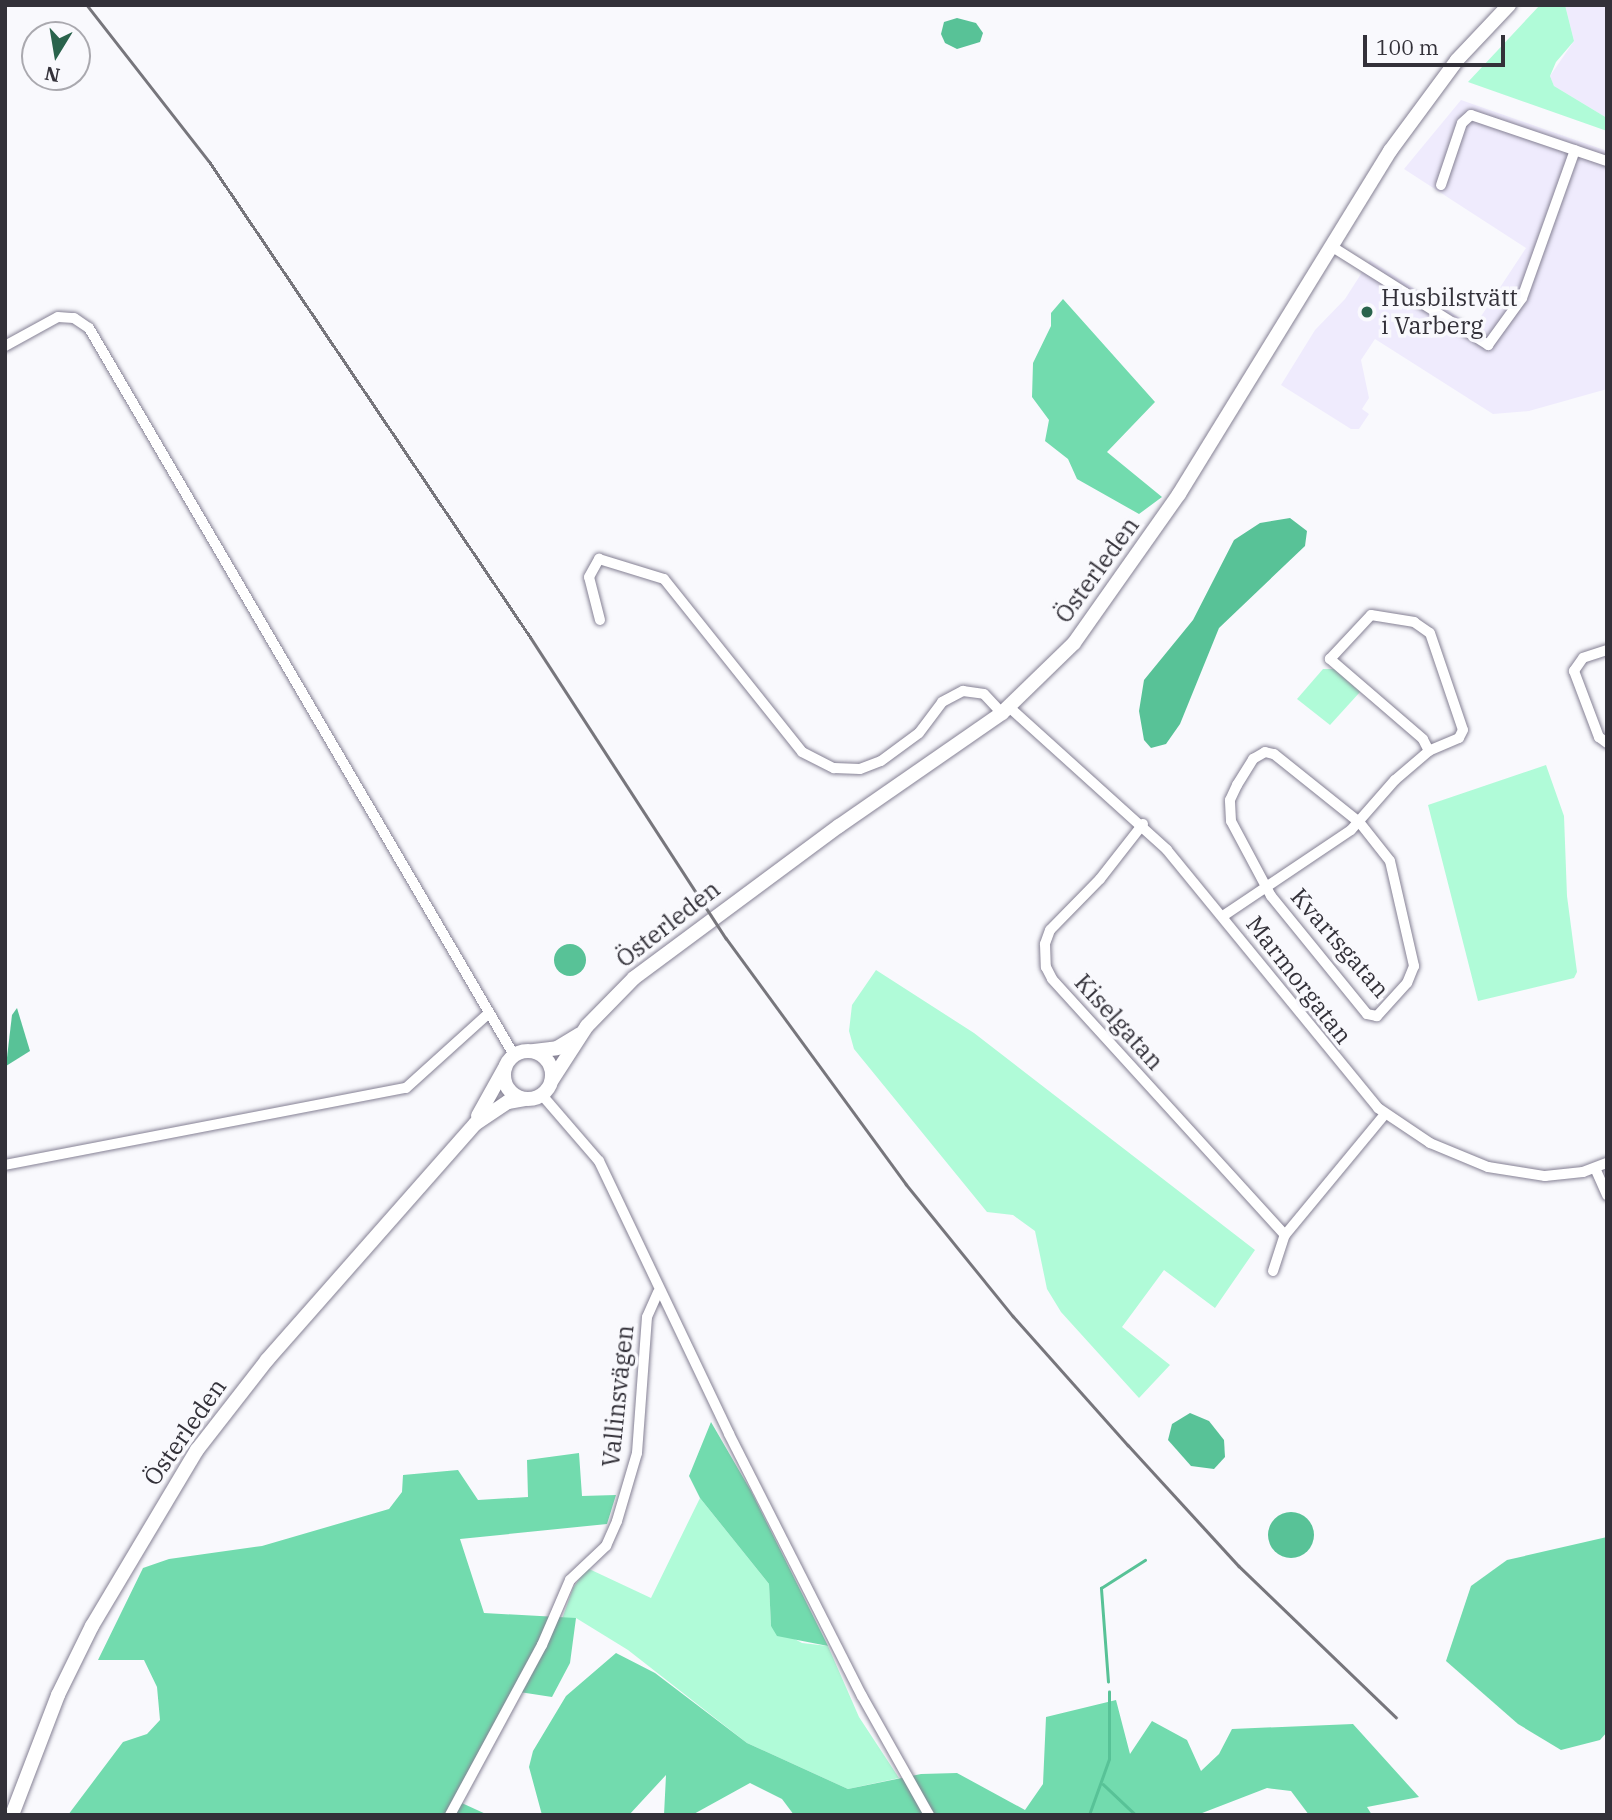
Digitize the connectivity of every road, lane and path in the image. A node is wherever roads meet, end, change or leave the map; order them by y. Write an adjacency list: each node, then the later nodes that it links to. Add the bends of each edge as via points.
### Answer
1 (1509, 5): 5 (main road, Österleden, via 1457,60 1413,117)
2 (1575, 150): 3 (street); 4 (street, via 1468,116); 5 (street, via 1522,298 1488,345)
3 (1607, 161)
4 (1441, 185)
5 (1331, 246): 9 (main road, Österleden, via 1180,494 1092,620)
6 (5, 346): 16 (street, via 58,317 74,318 89,328)
7 (600, 620): 9 (street, Marmorgatan, via 589,577 599,559 664,579 802,752 834,768 860,769 881,761 919,733 942,702 963,691 984,694)
8 (1607, 650): 10 (street, via 1583,658 1574,671 1599,737)
9 (1006, 710): 13 (street, Marmorgatan); 17 (main road, Österleden, via 678,943 634,978)
10 (1607, 743)
11 (1429, 751): 11 (street, via 1423,739 1330,659 1371,615 1414,622 1430,633 1463,735); 12 (street, via 1395,780)
12 (1360, 823): 14 (street); 14 (street, via 1274,754 1259,754 1237,785 1228,810); 14 (street, Kvartsgatan, via 1390,862 1415,962 1407,983 1377,1016 1367,1014)
13 (1143, 824): 15 (street, Marmorgatan); 30 (street, Kiselgatan, via 1100,879 1050,930 1046,967)
14 (1266, 887): 15 (street)
15 (1223, 916): 24 (street, Marmorgatan, via 1340,1067)
16 (488, 1014): 19 (street); 27 (street, via 406,1088)
17 (583, 1032): 18 (main road, Österleden, via 562,1046); 21 (main road, Österleden)
18 (533, 1051): 19 (main road, Österleden); 21 (main road, via 550,1064)
19 (514, 1055): 20 (main road, Österleden)
20 (505, 1068): 23 (main road, via 506,1086); 25 (main road, Österleden)
21 (552, 1080): 22 (main road, Österleden)
22 (542, 1095): 23 (main road, Österleden); 32 (street, via 599,1161)
23 (525, 1099): 25 (main road, Österleden, via 487,1113)
24 (1385, 1114): 28 (street, Marmorgatan, via 1430,1143 1488,1167 1545,1176); 30 (street)
25 (473, 1126): 33 (main road, Österleden, via 252,1377 197,1450 92,1626 58,1695)
26 (1607, 1163): 28 (street, Marmorgatan)
27 (5, 1165)
28 (1595, 1168): 29 (street)
29 (1607, 1195)
30 (1285, 1236): 31 (street)
31 (1273, 1271)
32 (658, 1292): 34 (street, Vallinsvägen, via 648,1317 637,1453 617,1521 606,1546 570,1580 542,1645); 35 (street, via 862,1696)
33 (12, 1815)
34 (450, 1815)
35 (929, 1815)

